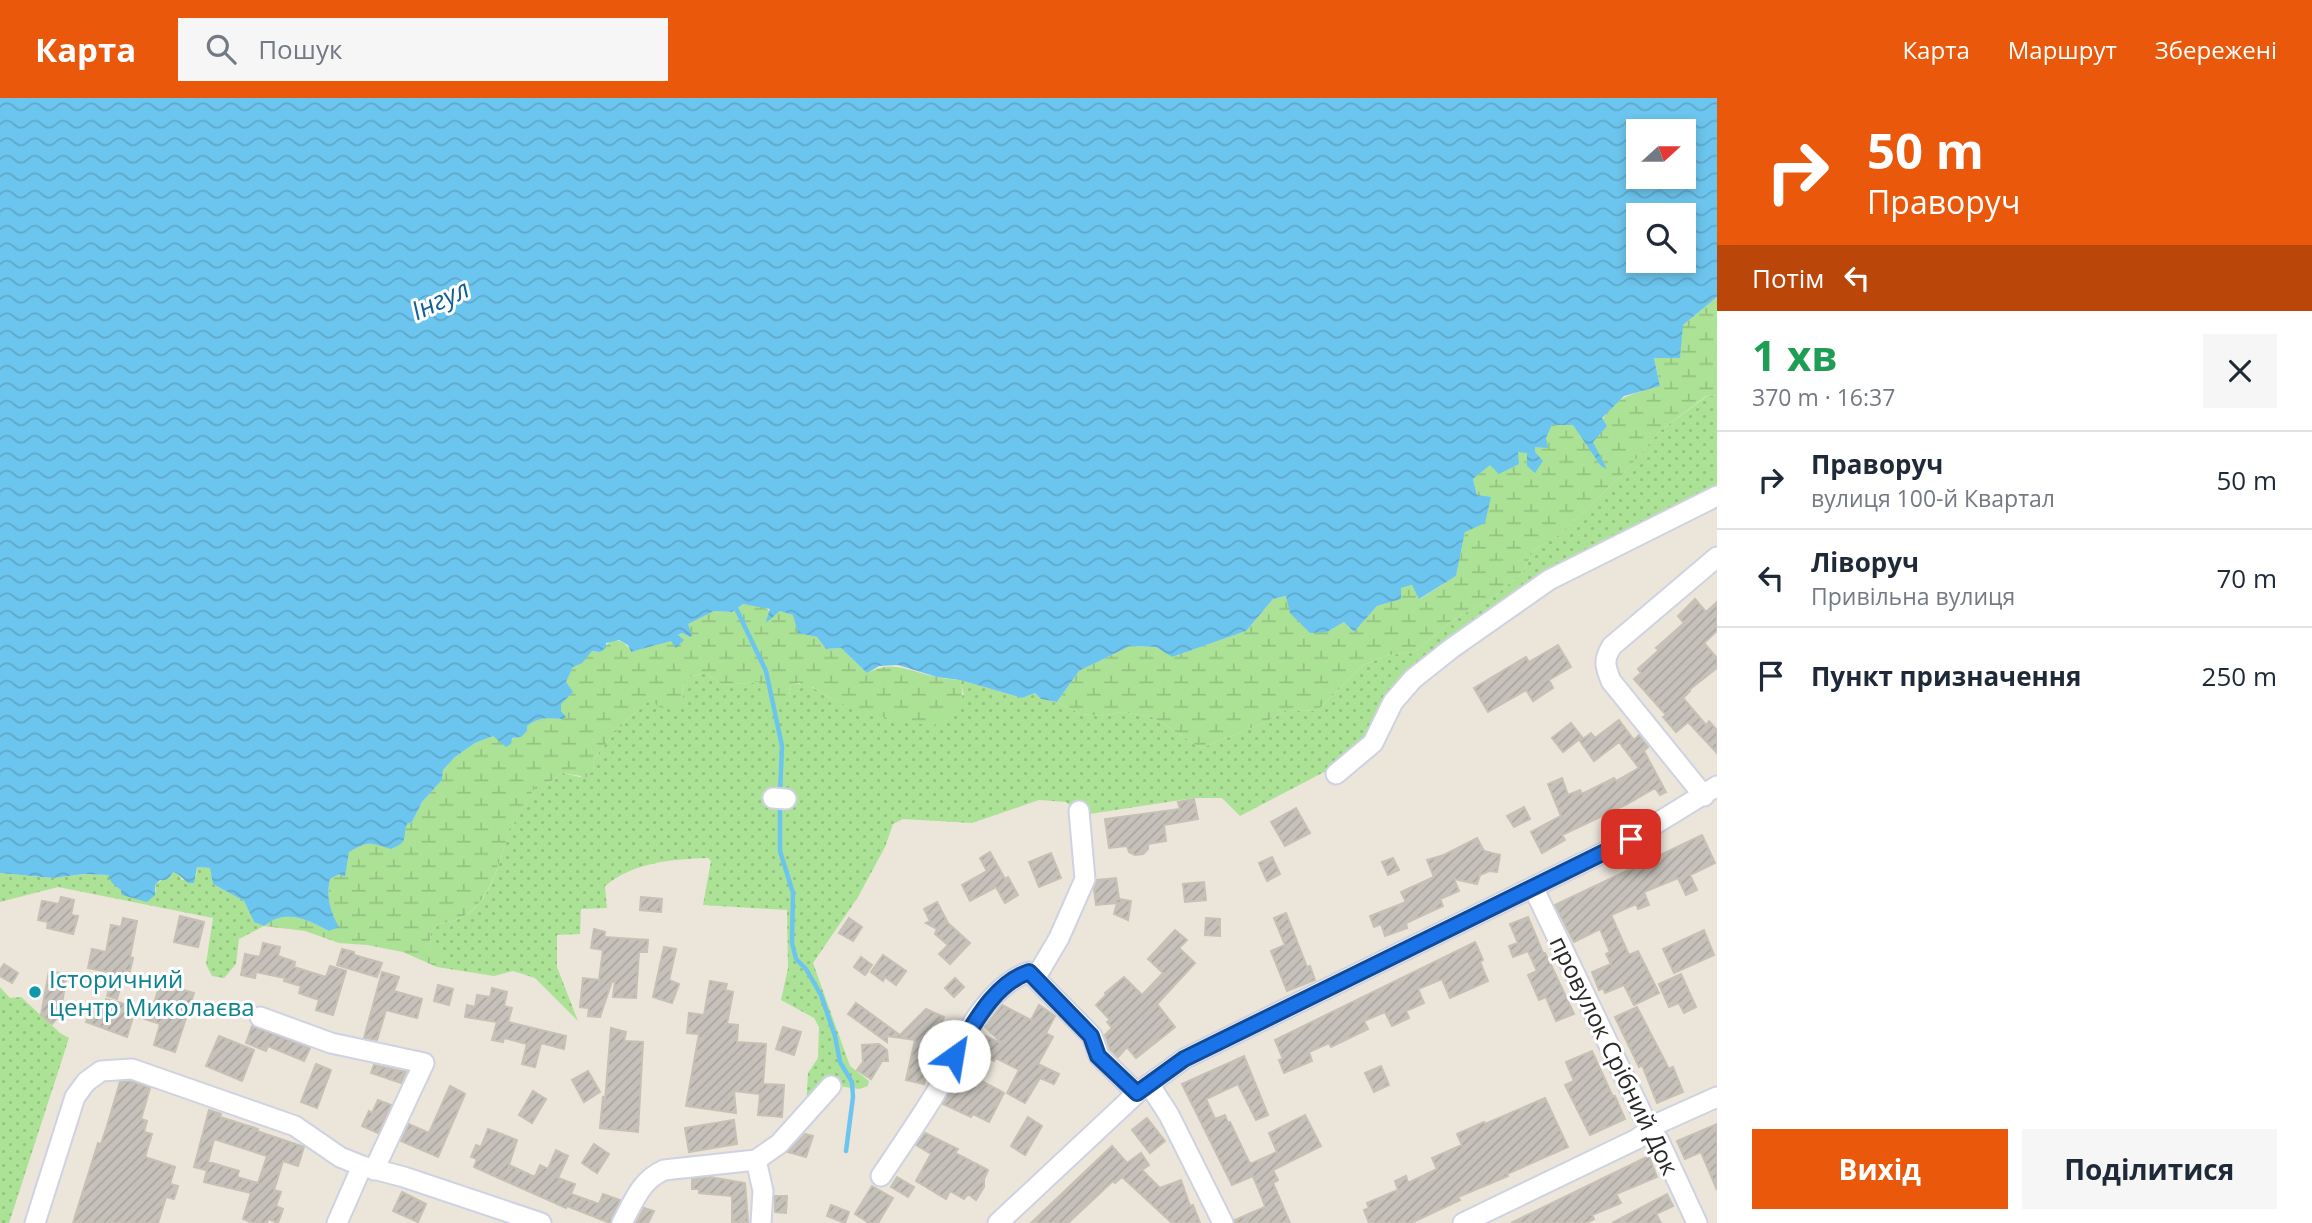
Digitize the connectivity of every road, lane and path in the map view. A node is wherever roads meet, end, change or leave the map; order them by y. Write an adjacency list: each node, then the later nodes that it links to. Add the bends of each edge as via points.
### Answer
1 (1717, 496): 3 (street, via 1549,580 1452,648 1413,679 1394,702 1373,743)
2 (1717, 557): 4 (street, via 1612,646 1605,657 1611,681)
3 (1336, 774)
4 (1712, 793): 6 (street)
5 (1079, 811): 7 (street, via 1085,879)
6 (1533, 887): 10 (street, via 1184,1059); 12 (street, провулок Срібний Док)
7 (1036, 977): 10 (street, via 1091,1036 1098,1056); 15 (street, via 1029,972 1016,976 976,1019 937,1092)
8 (260, 1017): 14 (street, via 331,1043 424,1063)
9 (831, 1086): 13 (street, via 779,1144)
10 (1143, 1088): 21 (street); 22 (street, via 1169,1115)
11 (1717, 1097): 12 (street)
12 (1651, 1128): 23 (street, via 1637,1139); 24 (street, провулок Срібний Док)
13 (756, 1160): 19 (street, via 652,1175); 20 (street, via 763,1191)
14 (368, 1168): 16 (street, via 340,1157 295,1126 132,1069 101,1071 75,1097); 17 (street); 18 (street)
15 (881, 1176)
16 (35, 1223)
17 (337, 1223)
18 (541, 1223)
19 (622, 1223)
20 (761, 1223)
21 (998, 1223)
22 (1223, 1223)
23 (1463, 1223)
24 (1697, 1223)

